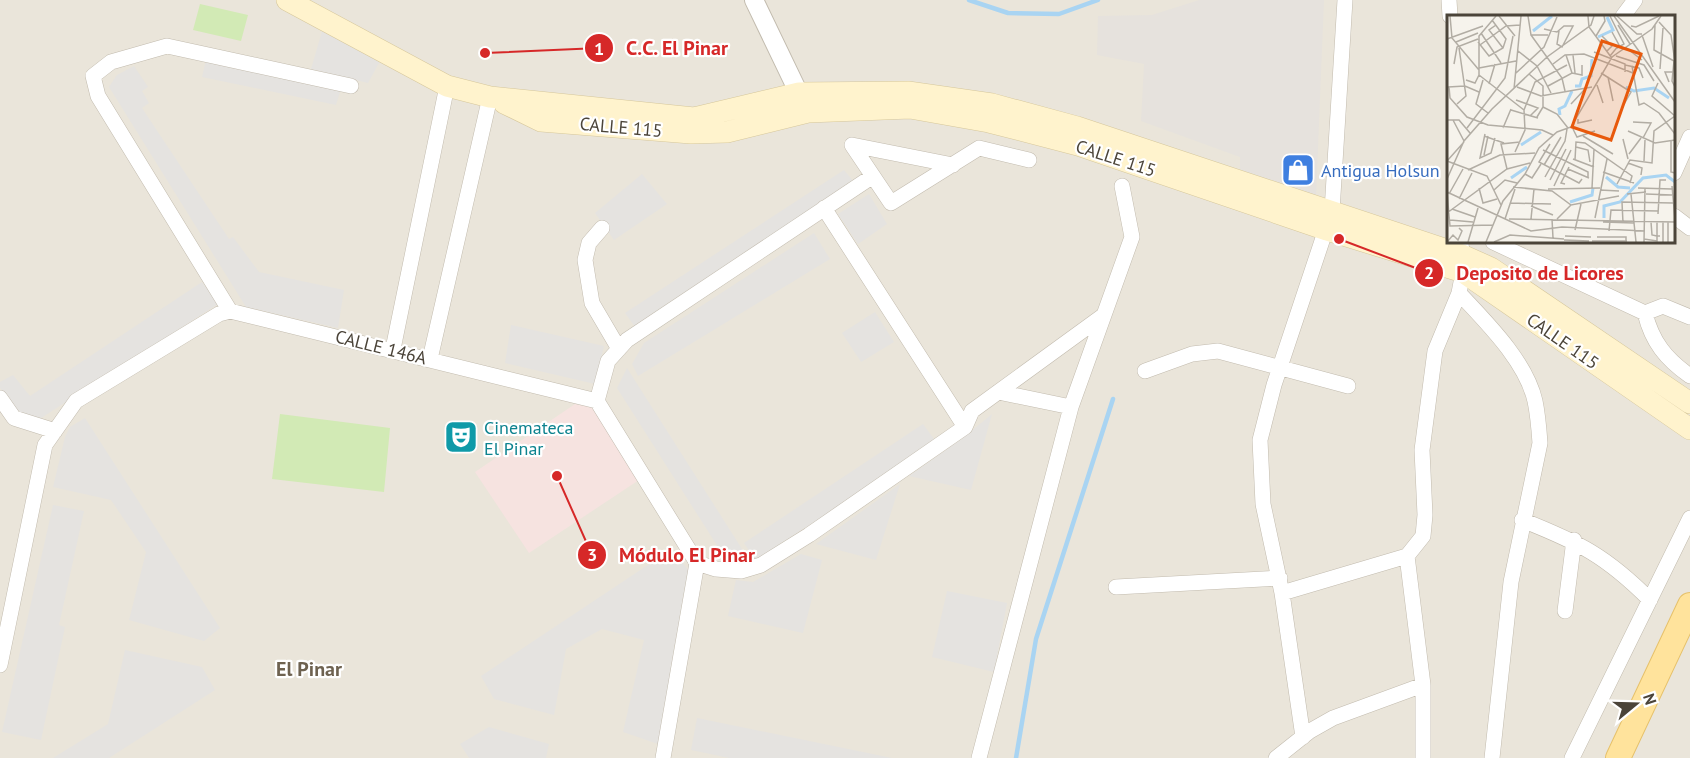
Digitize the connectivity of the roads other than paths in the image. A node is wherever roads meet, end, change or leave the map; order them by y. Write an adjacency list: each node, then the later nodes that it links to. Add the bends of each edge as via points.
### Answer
1 (754, 0): 11 (street)
2 (1345, 0): 20 (street)
3 (1449, 0): 6 (street)
4 (1635, 0): 7 (street)
5 (293, 1): 9 (main road, CALLE 115)
6 (1450, 15)
7 (1624, 15)
8 (351, 86): 25 (street, via 167,46 111,62 93,76 98,96)
9 (447, 86): 10 (main road, CALLE 115); 29 (street)
10 (490, 97): 11 (main road, CALLE 115, via 541,121 691,133 727,132); 31 (street)
11 (803, 102): 20 (main road, CALLE 115, via 910,108 989,122)
12 (1690, 136): 15 (street)
13 (1029, 160): 14 (street, via 979,148)
14 (953, 165): 16 (street, via 891,203); 16 (street, via 852,145)
15 (1675, 171)
16 (873, 176): 18 (street)
17 (1122, 186): 27 (street, via 1132,237)
18 (825, 208): 30 (street); 41 (street)
19 (1675, 217): 22 (street)
20 (1329, 220): 24 (main road, CALLE 115); 32 (street)
21 (602, 228): 30 (street, via 589,243 585,260 592,303)
22 (1690, 228)
23 (1495, 243): 26 (street)
24 (1463, 261): 39 (main road, CALLE 115, via 1491,268); 42 (main road, CALLE 115); 45 (street, via 1494,330 1517,362 1535,399 1540,443); 47 (street, via 1435,351 1422,450 1422,536)
25 (230, 311): 29 (street, CALLE 146A); 43 (street, via 76,401)
26 (1645, 313): 28 (street, via 1663,306); 34 (street, via 1650,335 1669,361)
27 (1104, 315): 36 (street); 40 (street)
28 (1690, 317)
29 (393, 349): 31 (street, CALLE 146A)
30 (619, 349): 38 (street, via 608,361)
31 (430, 359): 38 (street, CALLE 146A)
32 (1280, 368): 33 (street, via 1218,351 1192,354); 35 (street); 49 (street, via 1260,440 1263,504)
33 (1145, 370)
34 (1690, 376)
35 (1348, 386)
36 (998, 392): 40 (street); 41 (street, via 972,411)
37 (0, 398): 43 (street, via 14,418)
38 (597, 400): 48 (street)
39 (1690, 403)
40 (1071, 407): 59 (street)
41 (965, 427): 48 (street, via 761,565 741,571)
42 (1690, 429)
43 (55, 432): 53 (street, via 45,446)
44 (1690, 518): 51 (street)
45 (1522, 520): 46 (street); 62 (street, via 1511,582)
46 (1574, 540): 51 (street, via 1619,570); 54 (street)
47 (1407, 556): 49 (street); 56 (street)
48 (697, 563): 58 (street)
49 (1281, 586): 50 (street); 57 (street)
50 (1116, 587)
51 (1650, 600): 63 (street)
52 (1690, 605): 64 (main road)
53 (6, 609): 55 (street)
54 (1565, 611)
55 (0, 665)
56 (1423, 685): 57 (street, via 1333,718); 61 (street)
57 (1303, 737): 60 (street)
58 (663, 758)
59 (979, 758)
60 (1276, 758)
61 (1423, 758)
62 (1492, 758)
63 (1572, 758)
64 (1618, 758)

